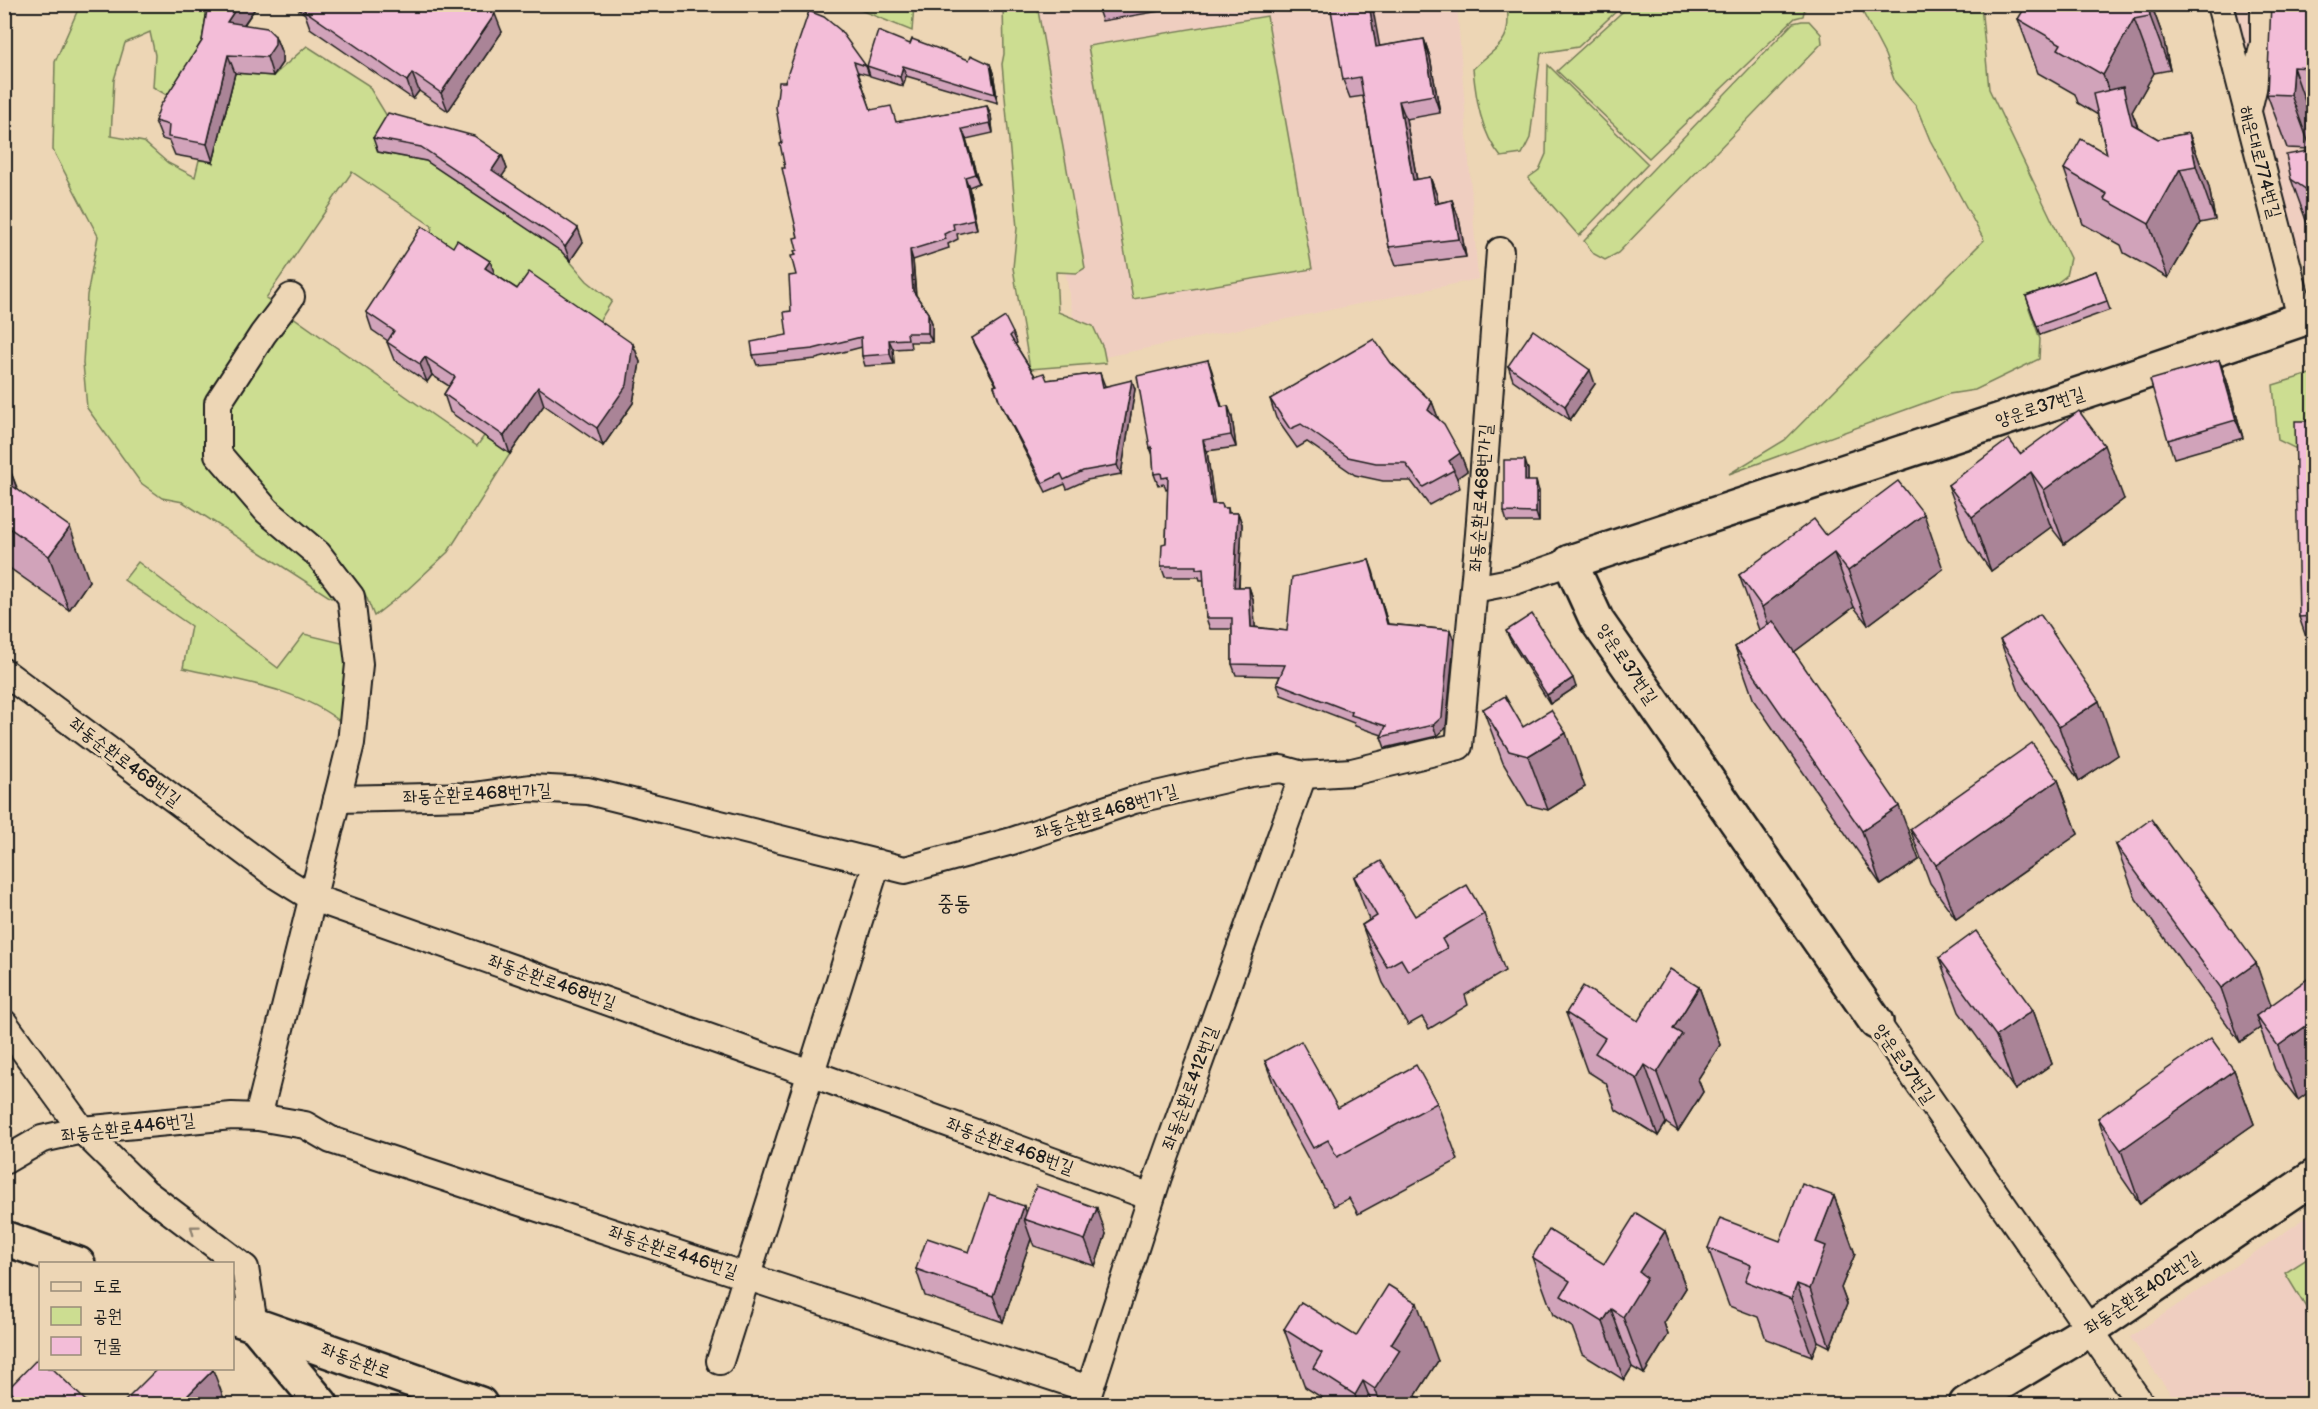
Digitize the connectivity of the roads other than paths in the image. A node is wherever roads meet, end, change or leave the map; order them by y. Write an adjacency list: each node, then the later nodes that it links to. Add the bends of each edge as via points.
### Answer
1 (2220, 4): 3 (street, 해운대로774번길)
2 (2264, 4): 3 (street, via 2264,43)
3 (2248, 114): 6 (street, 해운대로774번길)
4 (1500, 251): 8 (street, 좌동순환로468번가길)
5 (291, 297): 11 (street, via 218,403 219,454 267,511 318,554 351,597 359,664 351,743)
6 (2307, 316): 7 (street, 양운로37번길)
7 (1570, 562): 8 (street, via 1515,581); 14 (street, 양운로37번길, via 1597,621)
8 (1474, 589): 10 (street, 좌동순환로468번가길, via 1460,746 1352,772)
9 (4, 672): 13 (street, 좌동순환로468번길, via 277,876)
10 (1303, 775): 12 (street, 좌동순환로468번가길, via 1281,769 1251,773 1134,800 1012,841 905,870); 21 (street, 좌동순환로412번길)
11 (337, 800): 12 (street, 좌동순환로468번가길, via 474,796 530,788 588,791); 13 (street)
12 (877, 863): 16 (street)
13 (311, 897): 16 (street, 좌동순환로468번길); 17 (street)
14 (1876, 1022): 26 (street, 양운로37번길)
15 (4, 1023): 18 (street)
16 (810, 1073): 21 (street, 좌동순환로468번길); 24 (street)
17 (258, 1117): 18 (street, 좌동순환로446번길); 24 (street, 좌동순환로446번길, via 305,1125 331,1140)
18 (82, 1130): 19 (street, 좌동순환로446번길, via 42,1139); 25 (street, one-way to 18, via 245,1268 145,1192)
19 (4, 1161)
20 (2313, 1177): 26 (street, 좌동순환로402번길)
21 (1151, 1197): 28 (street, 좌동순환로412번길)
22 (4, 1238): 23 (street)
23 (75, 1262)
24 (746, 1276): 27 (street); 28 (street, 좌동순환로446번길)
25 (243, 1320): 29 (street); 30 (street, 좌동순환로)
26 (2089, 1330): 31 (street, 좌동순환로402번길); 32 (street, 양운로37번길)
27 (720, 1361)
28 (1087, 1396)
29 (321, 1404)
30 (480, 1404)
31 (1966, 1404)
32 (2141, 1404)

